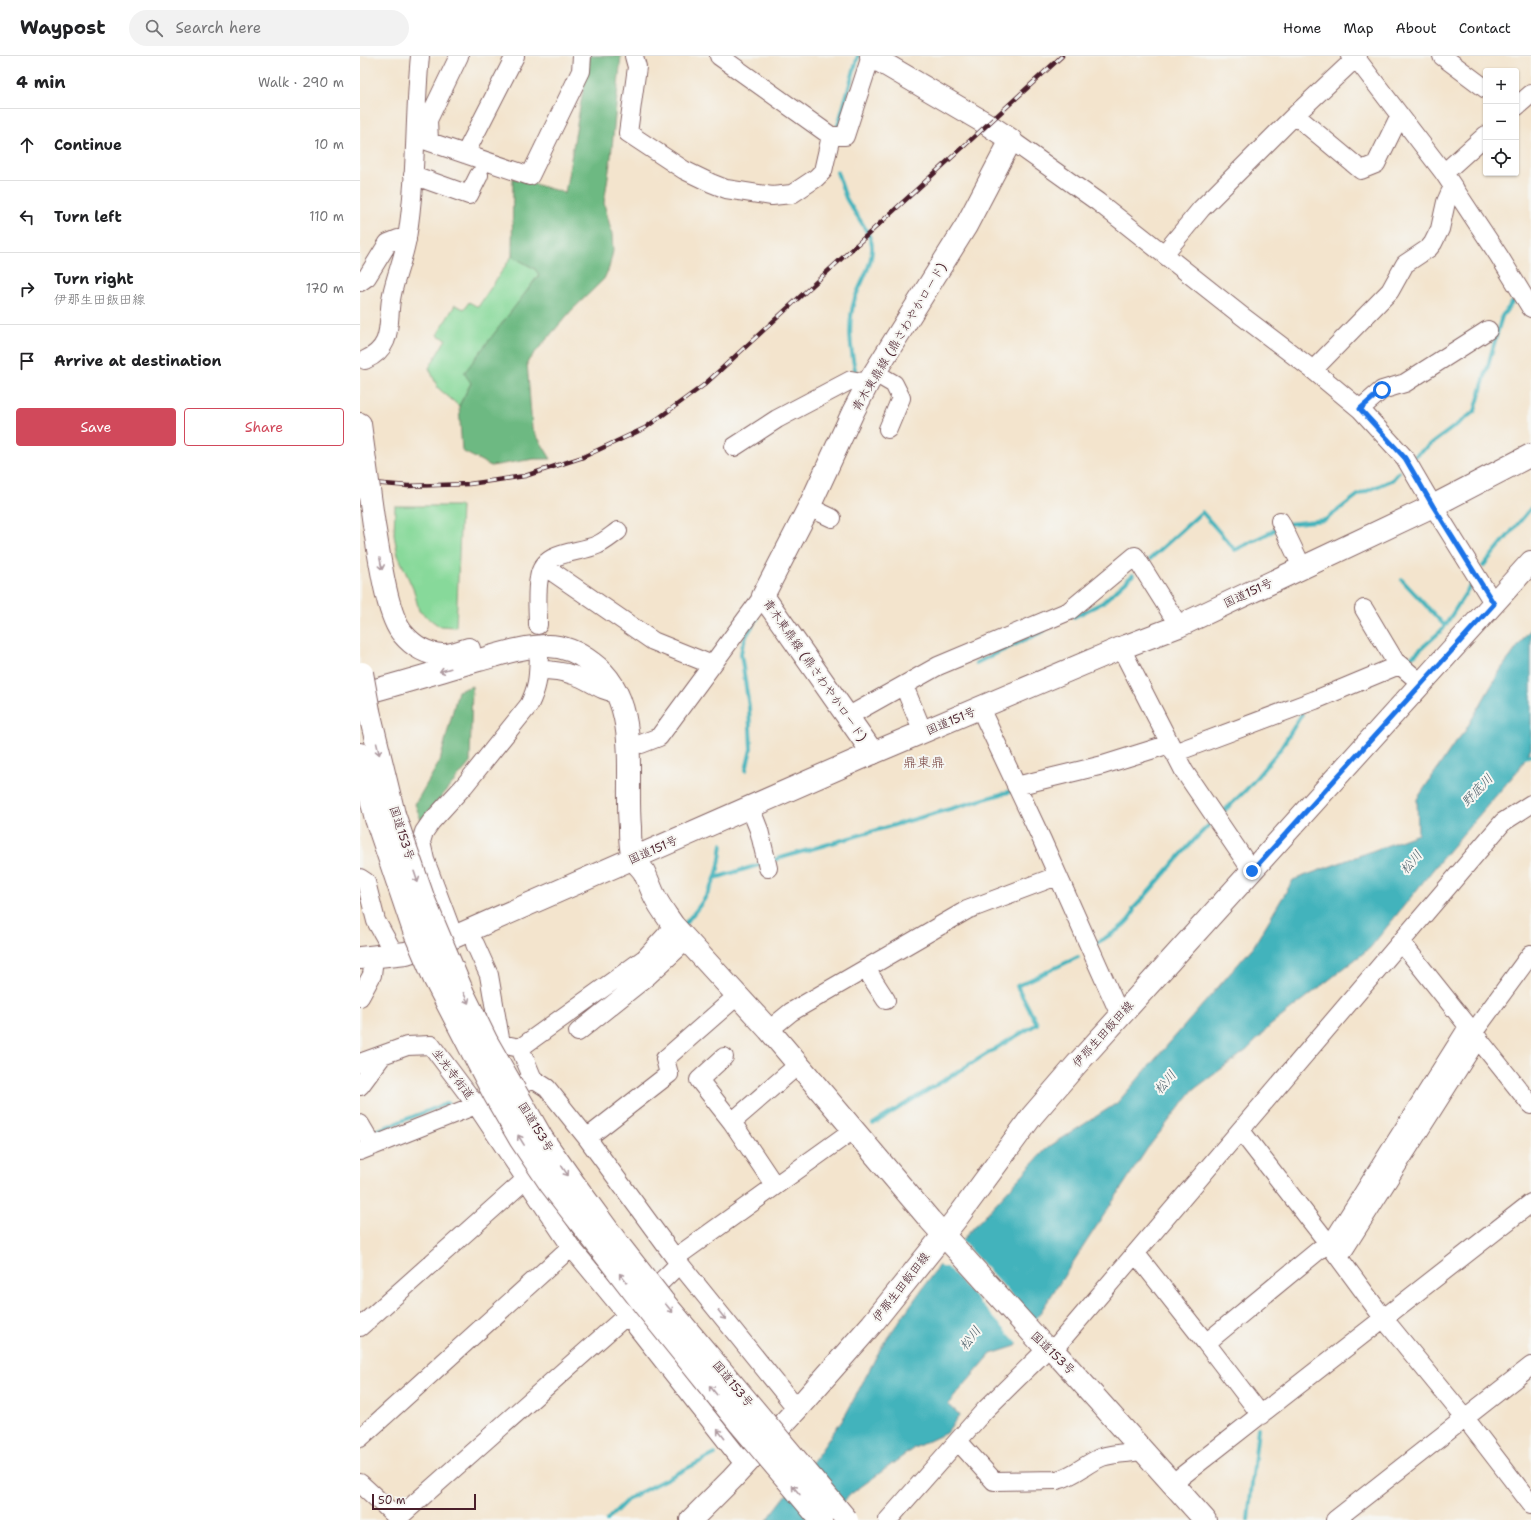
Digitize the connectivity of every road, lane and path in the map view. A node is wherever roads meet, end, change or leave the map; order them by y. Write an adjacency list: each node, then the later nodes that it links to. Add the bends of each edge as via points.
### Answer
1 (420, 56): 18 (street, via 417,86)
2 (459, 56): 18 (street, via 428,120)
3 (515, 56): 19 (street)
4 (582, 56): 19 (street, via 581,71 530,176)
5 (634, 56): 15 (street, via 637,67 628,133 684,170 711,183 726,189 772,196 792,194 823,171)
6 (719, 56): 15 (street)
7 (871, 56): 15 (street, via 845,136); 17 (main road)
8 (1442, 56): 10 (street)
9 (1355, 57): 13 (street); 14 (street)
10 (1483, 87)
11 (1531, 94): 12 (street)
12 (1519, 104)
13 (1296, 115): 14 (street, via 1361,170 1376,164); 25 (street, via 1201,209)
14 (1400, 115): 20 (street)
15 (831, 136)
16 (1483, 138): 20 (street)
17 (1011, 140): 25 (street, via 1098,202); 31 (main road, 青木東鼎線 (鼎さわやかロード), via 966,226)
18 (422, 142): 19 (street); 21 (street)
19 (466, 154)
20 (1444, 173): 23 (street)
21 (413, 175): 22 (street, via 469,196); 24 (street)
22 (479, 175)
23 (1455, 189): 27 (street); 30 (street, via 1446,202 1440,229 1433,243 1406,264 1390,291)
24 (407, 240): 26 (street, via 398,239 388,243 367,277); 29 (street, via 392,296 388,335 382,348)
25 (1164, 254): 30 (street)
26 (360, 282)
27 (1531, 308)
28 (1488, 330): 32 (street, via 1405,384 1382,390)
29 (365, 360)
30 (1313, 370): 32 (street)
31 (872, 378): 33 (street, via 894,384 901,398); 35 (street, via 851,380 776,419); 38 (main road, 青木東鼎線 (鼎さわやかロード), via 853,412)
32 (1360, 409): 37 (street, via 1405,458)
33 (888, 429)
34 (361, 431): 61 (main road, one-way to 61, bridge, via 374,525 388,598 402,634 426,652 444,656 526,637 566,641 586,649 600,659 621,681 638,717)
35 (734, 447)
36 (1531, 455): 37 (main road, 国道151号)
37 (1433, 506): 44 (main road, 国道151号); 46 (street)
38 (809, 507): 39 (street); 45 (main road, 青木東鼎線 (鼎さわやかロード))
39 (832, 518)
40 (1282, 526): 44 (street)
41 (618, 531): 43 (street, via 598,545 558,555)
42 (1531, 562): 46 (main road, 伊那生田飯田線)
43 (544, 566): 48 (street, via 539,577); 52 (street, via 653,641)
44 (1302, 567): 49 (main road, 国道151号)
45 (763, 596): 52 (street); 59 (main road, 青木東鼎線 (鼎さわやかロード))
46 (1494, 604): 54 (main road, 伊那生田飯田線)
47 (1364, 610): 51 (street)
48 (538, 625)
49 (1179, 626): 50 (main road, 国道151号); 55 (street, via 1135,556 1069,611 938,666)
50 (1121, 648): 58 (main road, 国道151号); 62 (street)
51 (1399, 665): 54 (street); 62 (street, via 1315,700)
52 (710, 666): 61 (street, via 659,737)
53 (361, 667): 57 (main road, 国道153号, bridge)
54 (1421, 683): 71 (main road, 伊那生田飯田線)
55 (904, 686): 59 (street); 60 (street)
56 (617, 693): 57 (main road, one-way to 57, via 608,676 584,657 566,649 546,646 488,658); 69 (main road, via 627,731 629,819); 75 (street, via 606,692 574,675 550,670 539,662 536,689 529,705 424,832 421,842 425,860)
57 (364, 702): 68 (main road, 国道153号, one-way to 68)
58 (980, 708): 60 (main road, 国道151号); 65 (street)
59 (847, 716): 64 (main road, 青木東鼎線 (鼎さわやかロード))
60 (923, 732): 64 (main road, 国道151号)
61 (642, 744): 69 (main road, via 639,818)
62 (1172, 748): 65 (street); 71 (street, via 1184,771)
63 (360, 754): 68 (main road, 国道153号)
64 (873, 754): 67 (main road, 国道151号)
65 (1016, 786): 72 (street)
66 (1531, 804): 76 (street, via 1503,822)
67 (750, 807): 69 (main road, 国道151号); 70 (street, via 759,830)
68 (385, 817): 129 (main road, 国道153号, one-way to 68, bridge, via 644,1305 551,1185 520,1139 434,978 414,931); 130 (main road, 国道153号, one-way to 130, bridge, via 424,900 463,993 487,1042 542,1138 658,1295)
69 (641, 861): 74 (main road, 国道153号, via 654,896); 75 (main road, 国道151号)
70 (767, 864)
71 (1252, 871): 85 (main road, 伊那生田飯田線)
72 (1057, 876): 81 (street, via 967,910); 85 (street)
73 (360, 878): 79 (street, via 366,882 376,921)
74 (680, 932): 82 (main road, 国道153号); 87 (street, via 648,976); 89 (street, via 667,934 645,958)
75 (454, 937): 79 (main road, 国道151号)
76 (1401, 942): 88 (street); 100 (street)
77 (475, 944): 89 (street, via 489,975 501,1044)
78 (1531, 954): 88 (street)
79 (395, 955): 80 (main road, 国道151号)
80 (367, 958): 83 (street, via 372,975)
81 (866, 969): 84 (street); 86 (street, via 791,1012)
82 (737, 996): 86 (main road, 国道153号); 102 (street, via 665,1059 669,1074)
83 (360, 997)
84 (886, 1000)
85 (1120, 1015): 106 (main road, 伊那生田飯田線, via 1032,1116)
86 (769, 1030): 93 (main road, 国道153号)
87 (578, 1032)
88 (1473, 1033): 97 (street); 108 (street, via 1336,1236)
89 (520, 1048): 94 (street)
90 (383, 1054): 92 (street, 坐光寺街道); 95 (street); 96 (street, 坐光寺街道, via 407,1046 431,1045)
91 (724, 1057): 98 (street, via 699,1080)
92 (360, 1064)
93 (798, 1065): 98 (street); 99 (main road, 国道153号)
94 (533, 1079): 96 (street); 102 (street, via 547,1088)
95 (360, 1086)
96 (476, 1105): 101 (street); 103 (street)
97 (1531, 1106)
98 (732, 1122): 104 (street)
99 (853, 1130): 104 (street); 106 (main road, 国道153号)
100 (1240, 1131): 108 (street); 109 (street)
101 (365, 1137)
102 (587, 1138): 110 (street)
103 (525, 1180): 107 (street); 113 (street)
104 (775, 1186): 110 (street)
105 (1531, 1203): 112 (street)
106 (948, 1240): 115 (main road, 国道153号); 117 (main road, 伊那生田飯田線)
107 (571, 1247): 111 (street); 120 (street)
108 (1333, 1250): 112 (street); 114 (street)
109 (1136, 1254): 114 (street); 115 (street)
110 (678, 1260): 111 (street); 117 (street, one-way to 117)
111 (627, 1315): 123 (street, one-way to 111); 127 (street)
112 (1384, 1319): 118 (street); 119 (street)
113 (360, 1327)
114 (1206, 1343): 118 (street)
115 (1048, 1348): 121 (street, via 985,1410); 122 (main road, 国道153号)
116 (1531, 1366): 119 (street)
117 (797, 1409): 123 (main road, 伊那生田飯田線)
118 (1261, 1415): 125 (street)
119 (1465, 1418): 126 (street); 133 (street)
120 (360, 1438)
121 (958, 1441): 122 (street, via 994,1481 1057,1480 1070,1476 1102,1456); 131 (street)
122 (1143, 1451): 125 (main road, 国道153号)
123 (745, 1465): 128 (main road, 伊那生田飯田線)
124 (360, 1483): 127 (street)
125 (1172, 1483): 132 (main road, 国道153号)
126 (1531, 1504)
127 (398, 1519)
128 (691, 1520)
129 (821, 1520)
130 (847, 1520)
131 (888, 1520)
132 (1205, 1520)
133 (1335, 1520)

